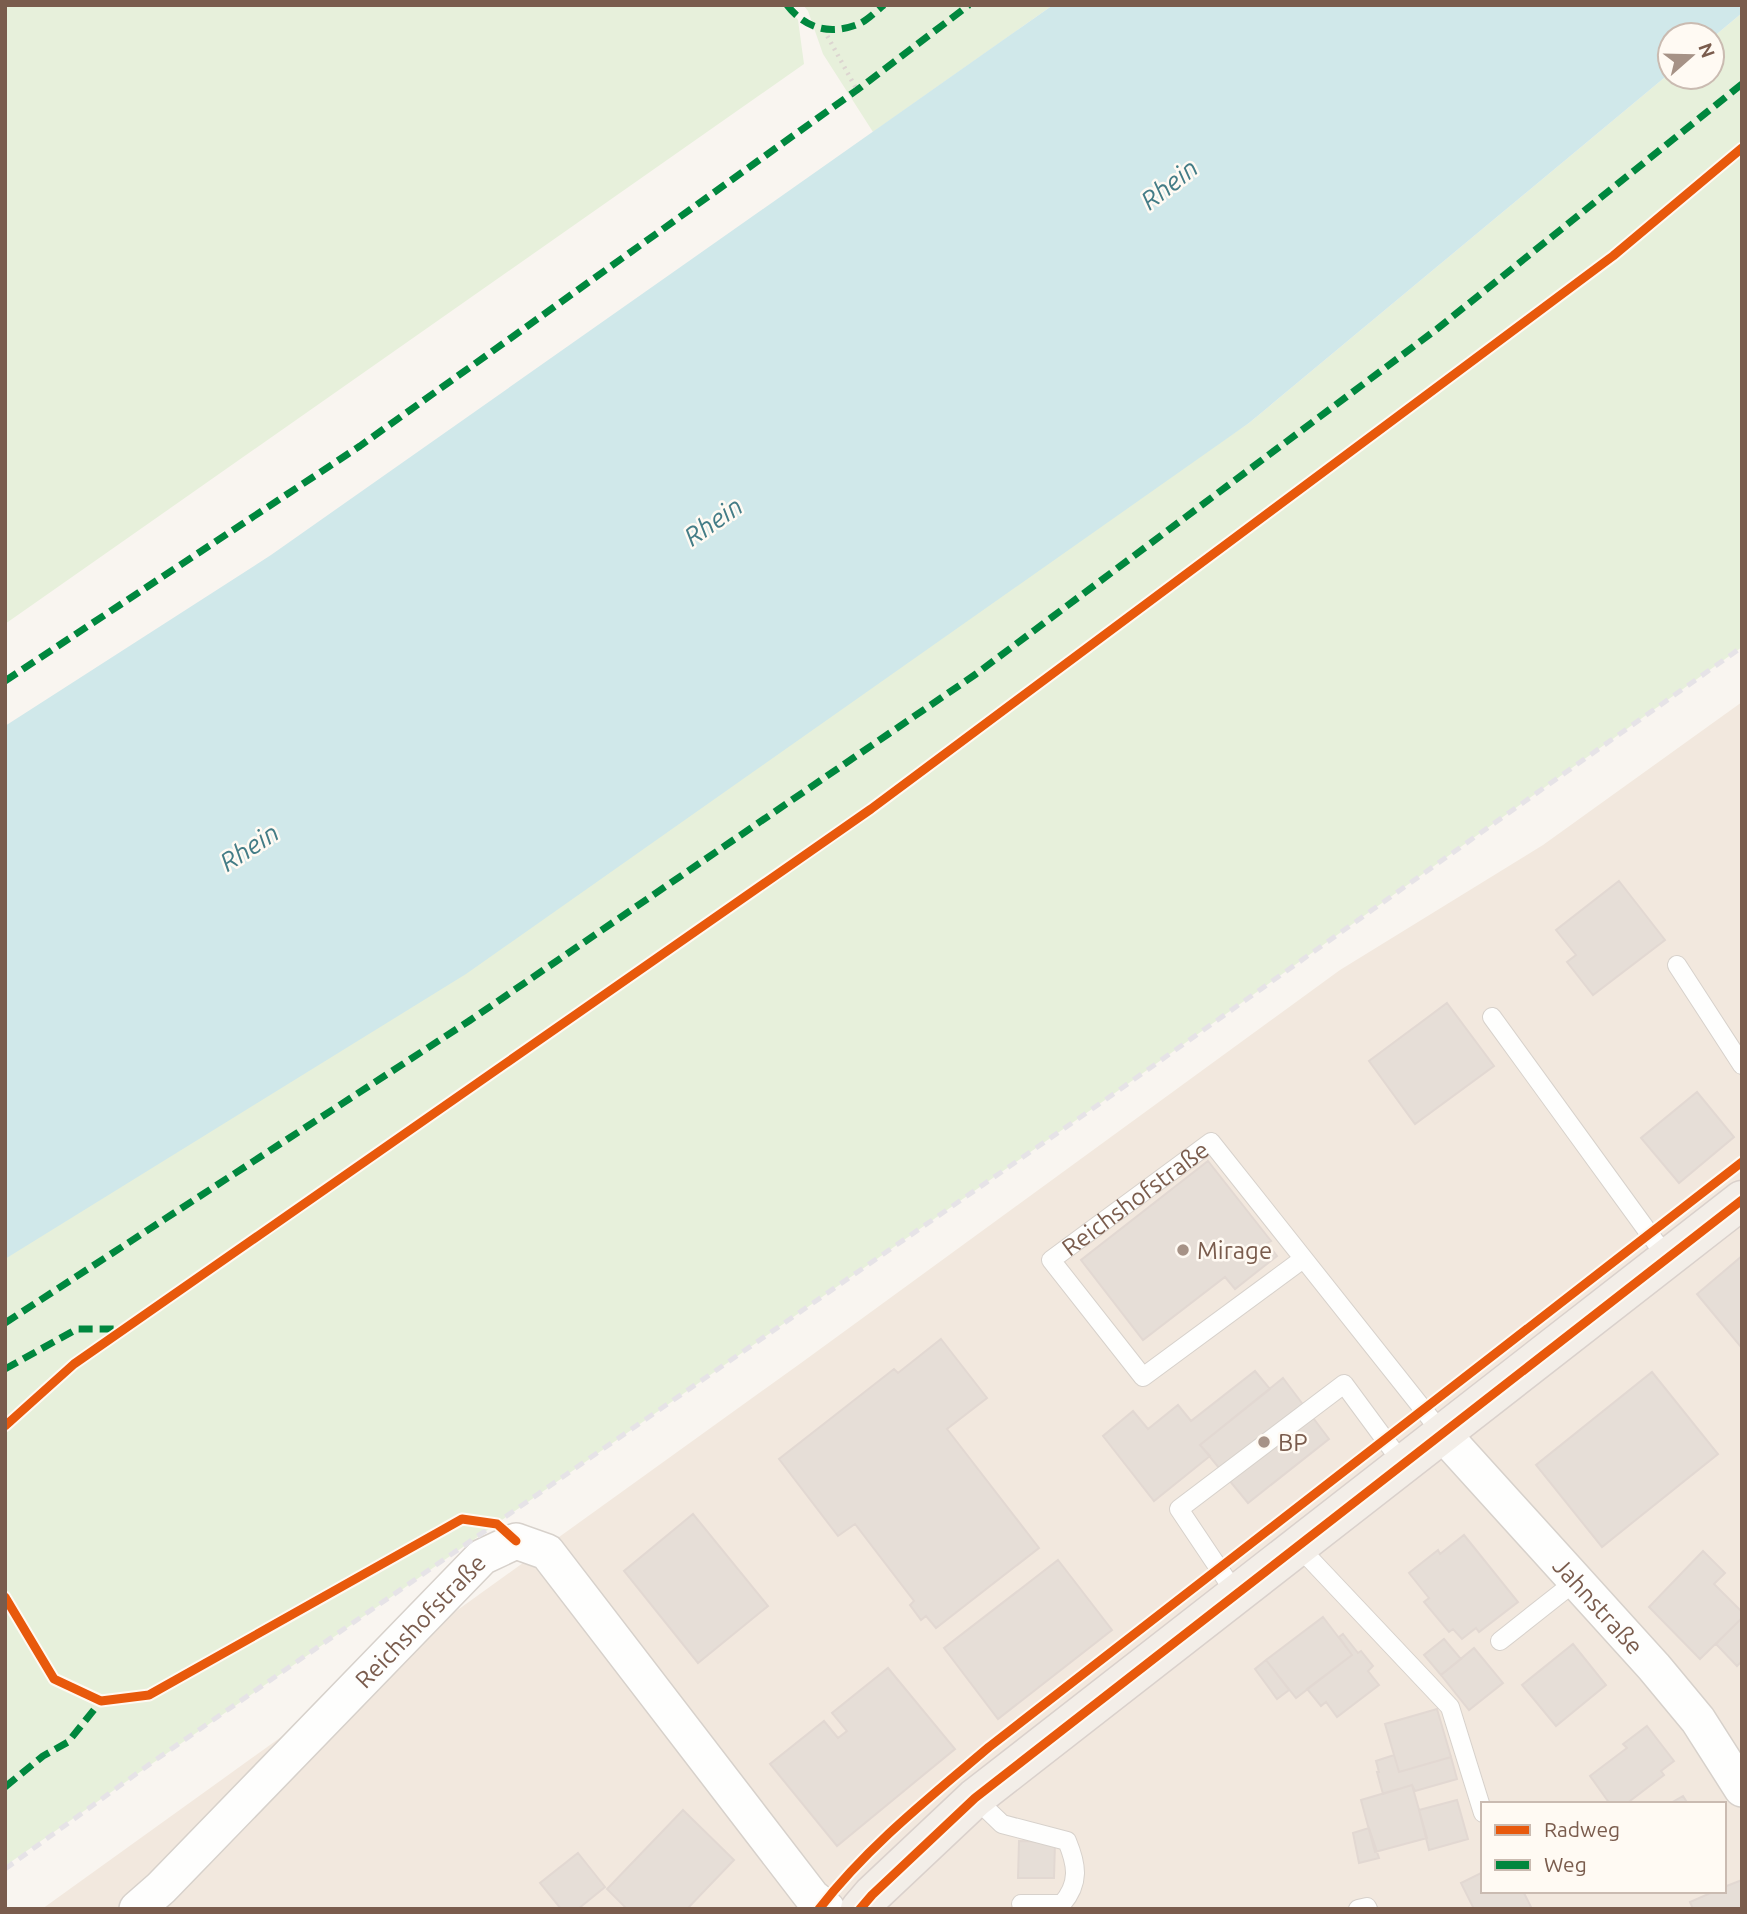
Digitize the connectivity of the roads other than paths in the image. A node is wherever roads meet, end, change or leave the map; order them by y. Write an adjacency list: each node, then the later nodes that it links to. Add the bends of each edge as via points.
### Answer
1 (1677, 965): 3 (lane)
2 (1492, 1017): 5 (lane)
3 (1742, 1065)
4 (1742, 1200): 5 (main road)
5 (1667, 1258): 7 (main road)
6 (1303, 1259): 6 (lane, Reichshofstraße, via 1143,1377 1051,1260 1210,1142); 7 (lane, Reichshofstraße)
7 (1442, 1433): 8 (main road); 10 (street, Jahnstraße)
8 (1403, 1464): 9 (main road); 11 (lane, via 1344,1384 1179,1509)
9 (1298, 1546): 11 (main road); 15 (lane, via 1450,1707)
10 (1577, 1581): 12 (lane); 13 (street, Jahnstraße, via 1698,1720)
11 (1236, 1594): 14 (main road)
12 (1500, 1641)
13 (1740, 1782)
14 (975, 1798): 16 (main road); 17 (lane, via 1002,1824 1067,1841 1076,1863 1072,1892 1062,1904)
15 (1481, 1807)
16 (873, 1904)
17 (1021, 1904)
18 (137, 1909): 19 (street, Reichshofstraße, via 482,1557 516,1541 547,1552 812,1897)
19 (827, 1909)
20 (1358, 1909): 21 (lane)
21 (1368, 1909)

